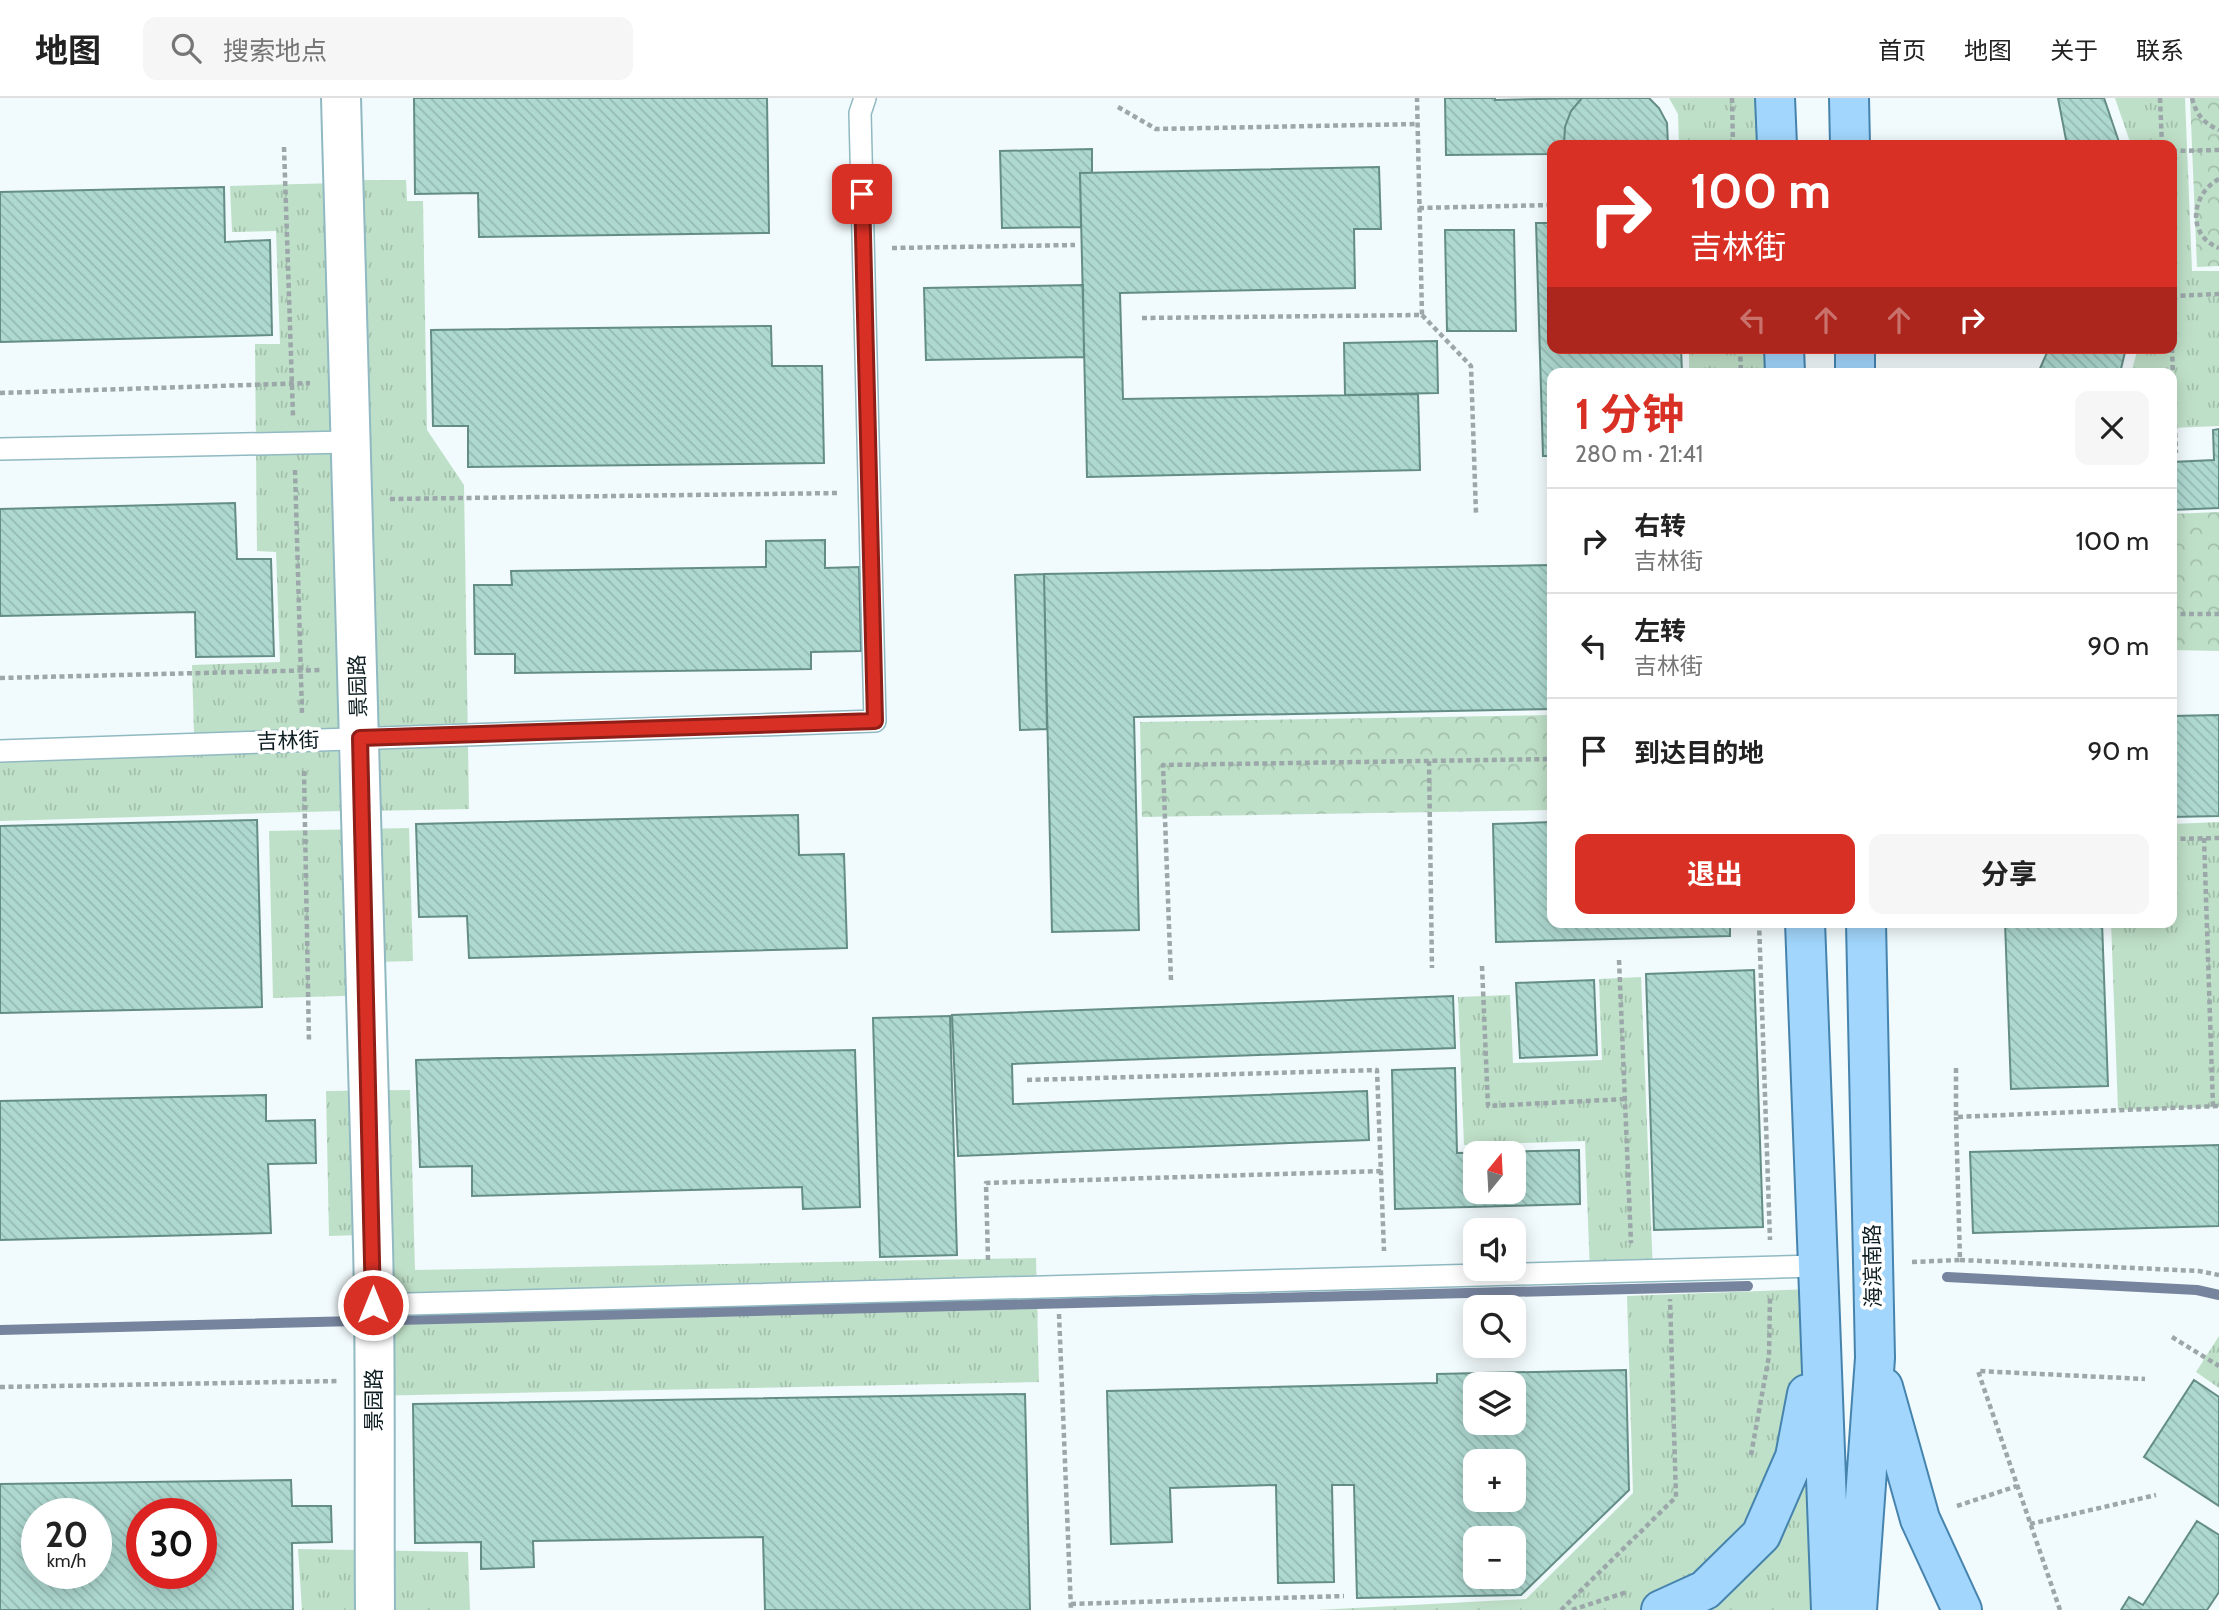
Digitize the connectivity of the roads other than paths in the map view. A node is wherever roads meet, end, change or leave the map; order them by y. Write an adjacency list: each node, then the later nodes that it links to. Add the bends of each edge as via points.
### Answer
1 (341, 98): 7 (street, 景园路)
2 (865, 98): 9 (lane, 吉林街, via 860,113 875,721)
3 (1775, 98): 5 (main road)
4 (1849, 98): 6 (main road)
5 (1777, 140)
6 (1850, 140)
7 (348, 442): 8 (lane); 9 (street, 景园路)
8 (0, 449)
9 (360, 738): 10 (lane, 吉林街); 14 (street, 景园路)
10 (0, 751)
11 (1805, 928): 13 (main road)
12 (1866, 928): 16 (main road, 海滨南路)
13 (1817, 1266): 14 (lane, via 989,1288); 15 (main road)
14 (373, 1319): 18 (street, 景园路)
15 (1819, 1327): 17 (main road, via 1795,1457 1761,1535 1705,1590); 19 (main road)
16 (1875, 1358): 20 (main road, 海滨南路); 21 (main road, via 1920,1519)
17 (1648, 1599)
18 (375, 1610)
19 (1831, 1610)
20 (1857, 1610)
21 (1962, 1610)

